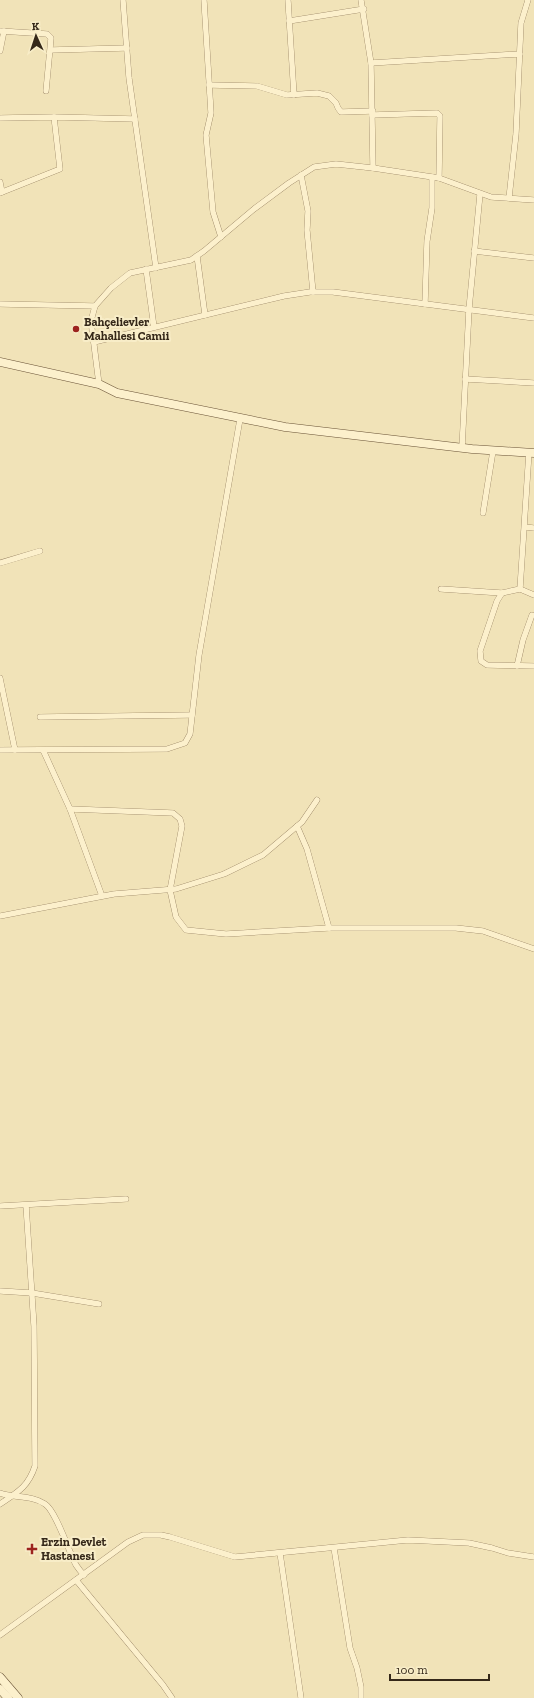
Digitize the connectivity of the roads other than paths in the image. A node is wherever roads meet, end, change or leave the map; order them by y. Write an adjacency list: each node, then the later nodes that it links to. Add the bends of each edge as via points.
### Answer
1 (122, 0): 9 (street)
2 (204, 0): 14 (street)
3 (288, 0): 7 (street)
4 (361, 0): 6 (street)
5 (528, 0): 12 (street, via 520,23)
6 (364, 9): 7 (street); 13 (street)
7 (289, 21): 16 (street)
8 (2, 31): 10 (street, via 47,34 51,38); 11 (street)
9 (127, 48): 10 (street); 20 (street)
10 (51, 50): 15 (street)
11 (0, 51)
12 (520, 54): 13 (street); 28 (street, via 516,134)
13 (371, 63): 17 (street)
14 (209, 85): 16 (street, via 257,86 279,94); 30 (street, via 211,113 206,135 213,212)
15 (46, 91)
16 (294, 95): 17 (street, via 317,93 329,96 341,112)
17 (373, 113): 21 (street); 24 (street, via 437,113 440,116 441,127)
18 (54, 117): 19 (street); 20 (street); 26 (street, via 60,169)
19 (0, 118)
20 (135, 119): 34 (street)
21 (373, 168): 22 (street, via 336,164 314,167); 23 (street)
22 (301, 174): 30 (street); 36 (street, via 308,211 307,230)
23 (432, 177): 24 (street); 38 (street)
24 (438, 178): 27 (street)
25 (0, 182): 26 (street)
26 (1, 193)
27 (480, 194): 28 (street); 31 (street)
28 (509, 198): 29 (street)
29 (534, 200)
30 (221, 237): 32 (street)
31 (474, 251): 33 (street); 40 (street)
32 (197, 256): 34 (street, via 191,260); 41 (street)
33 (534, 258)
34 (156, 268): 35 (street)
35 (146, 269): 39 (street, via 130,273 111,288); 43 (street)
36 (313, 292): 38 (street, via 333,292); 41 (street, via 284,296)
37 (0, 304): 39 (street)
38 (425, 304): 40 (street)
39 (95, 306): 44 (street, via 91,321)
40 (469, 309): 42 (street); 46 (street)
41 (205, 315): 43 (street)
42 (534, 318)
43 (154, 327): 44 (street)
44 (94, 342): 48 (street)
45 (0, 362): 48 (street)
46 (465, 379): 47 (street); 50 (street)
47 (534, 383)
48 (99, 384): 49 (street, via 117,393)
49 (240, 419): 50 (street, via 285,427); 67 (street, via 198,656)
50 (462, 448): 51 (street)
51 (493, 450): 52 (street); 53 (street)
52 (532, 453): 54 (street)
53 (483, 513)
54 (525, 527): 55 (street); 59 (street)
55 (534, 528)
56 (40, 551): 57 (street)
57 (0, 563)
58 (441, 589): 60 (street)
59 (520, 589): 60 (street); 61 (street)
60 (502, 593): 64 (street, via 480,651 481,661 487,664)
61 (534, 595)
62 (534, 608): 63 (street)
63 (533, 615): 64 (street, via 523,640)
64 (517, 666): 65 (street)
65 (534, 666)
66 (0, 678): 70 (street)
67 (192, 715): 68 (street); 71 (street, via 190,734 185,743 167,749)
68 (40, 717)
69 (0, 750): 70 (street)
70 (15, 750): 71 (street)
71 (43, 750): 73 (street)
72 (317, 800): 74 (street)
73 (70, 809): 75 (street, via 173,813 180,819 182,826); 76 (street)
74 (297, 826): 75 (street, via 263,855 224,874); 78 (street, via 307,849)
75 (170, 890): 76 (street); 78 (street, via 176,917 186,930 226,934)
76 (102, 896): 77 (street)
77 (0, 916)
78 (329, 928): 79 (street, via 456,928 483,931)
79 (534, 949)
80 (126, 1199): 81 (street)
81 (26, 1205): 82 (street); 84 (street)
82 (0, 1206)
83 (0, 1291): 84 (street)
84 (32, 1293): 85 (street); 87 (street, via 36,1466 24,1488)
85 (99, 1304)
86 (0, 1493): 87 (street)
87 (10, 1497): 88 (street); 92 (street, via 29,1498 46,1504 76,1565)
88 (0, 1504)
89 (334, 1548): 90 (street); 91 (street, via 408,1540 469,1543); 101 (street)
90 (280, 1553): 92 (street, via 236,1557 170,1537 142,1535 128,1542); 100 (street)
91 (534, 1557)
92 (84, 1575): 93 (street)
93 (76, 1580): 94 (street); 99 (street)
94 (0, 1635)
95 (0, 1677): 98 (street)
96 (0, 1689): 97 (street)
97 (8, 1698)
98 (18, 1698)
99 (172, 1698)
100 (302, 1698)
101 (361, 1698)

